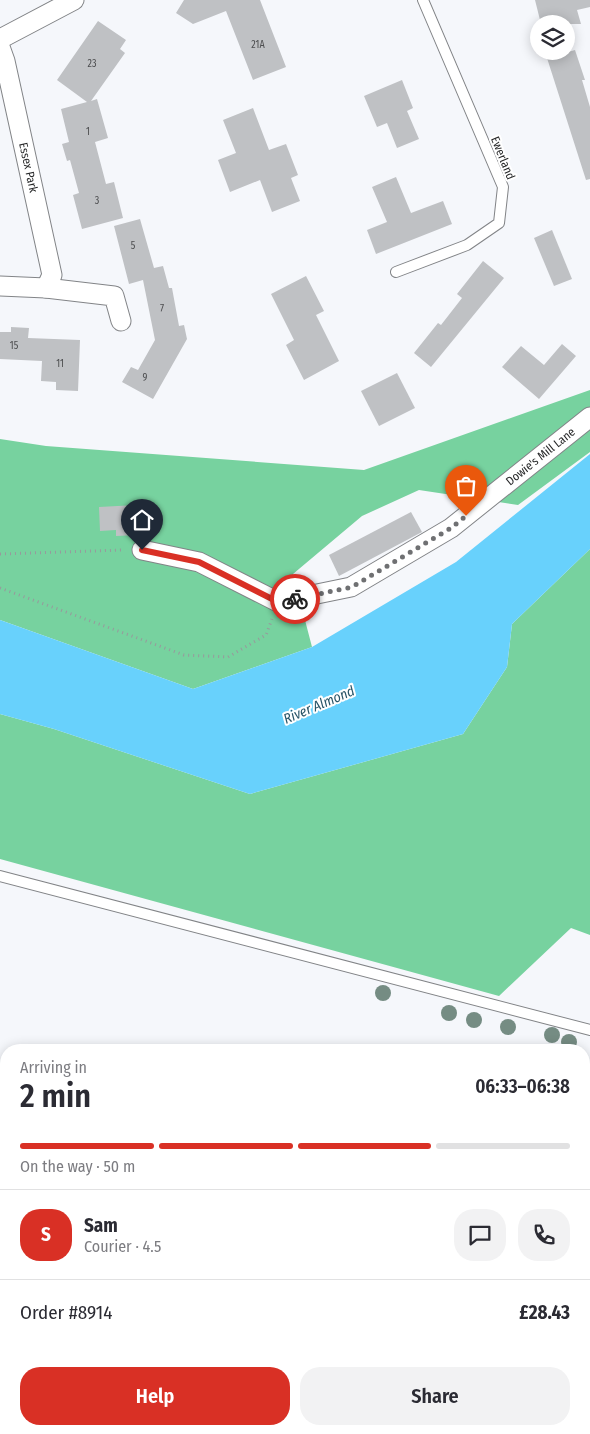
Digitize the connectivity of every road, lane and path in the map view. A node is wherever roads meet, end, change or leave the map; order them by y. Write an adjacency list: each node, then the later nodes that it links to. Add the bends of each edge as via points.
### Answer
1 (74, 0): 3 (street)
2 (423, 0): 5 (lane, Ewerland, via 502,186 499,223 467,245)
3 (0, 39)
4 (0, 47): 7 (street, Essex Park, via 52,275)
5 (396, 272)
6 (0, 286): 7 (street)
7 (46, 288): 8 (street, via 114,296)
8 (121, 321)
9 (590, 417): 13 (street, Dowie's Mill Lane, via 451,528 352,587)
10 (142, 550): 11 (path); 13 (street, via 199,562)
11 (0, 554)
12 (0, 588): 13 (path, via 184,655 228,657 266,635)
13 (278, 602)
14 (0, 876): 15 (lane)
15 (590, 1030)

